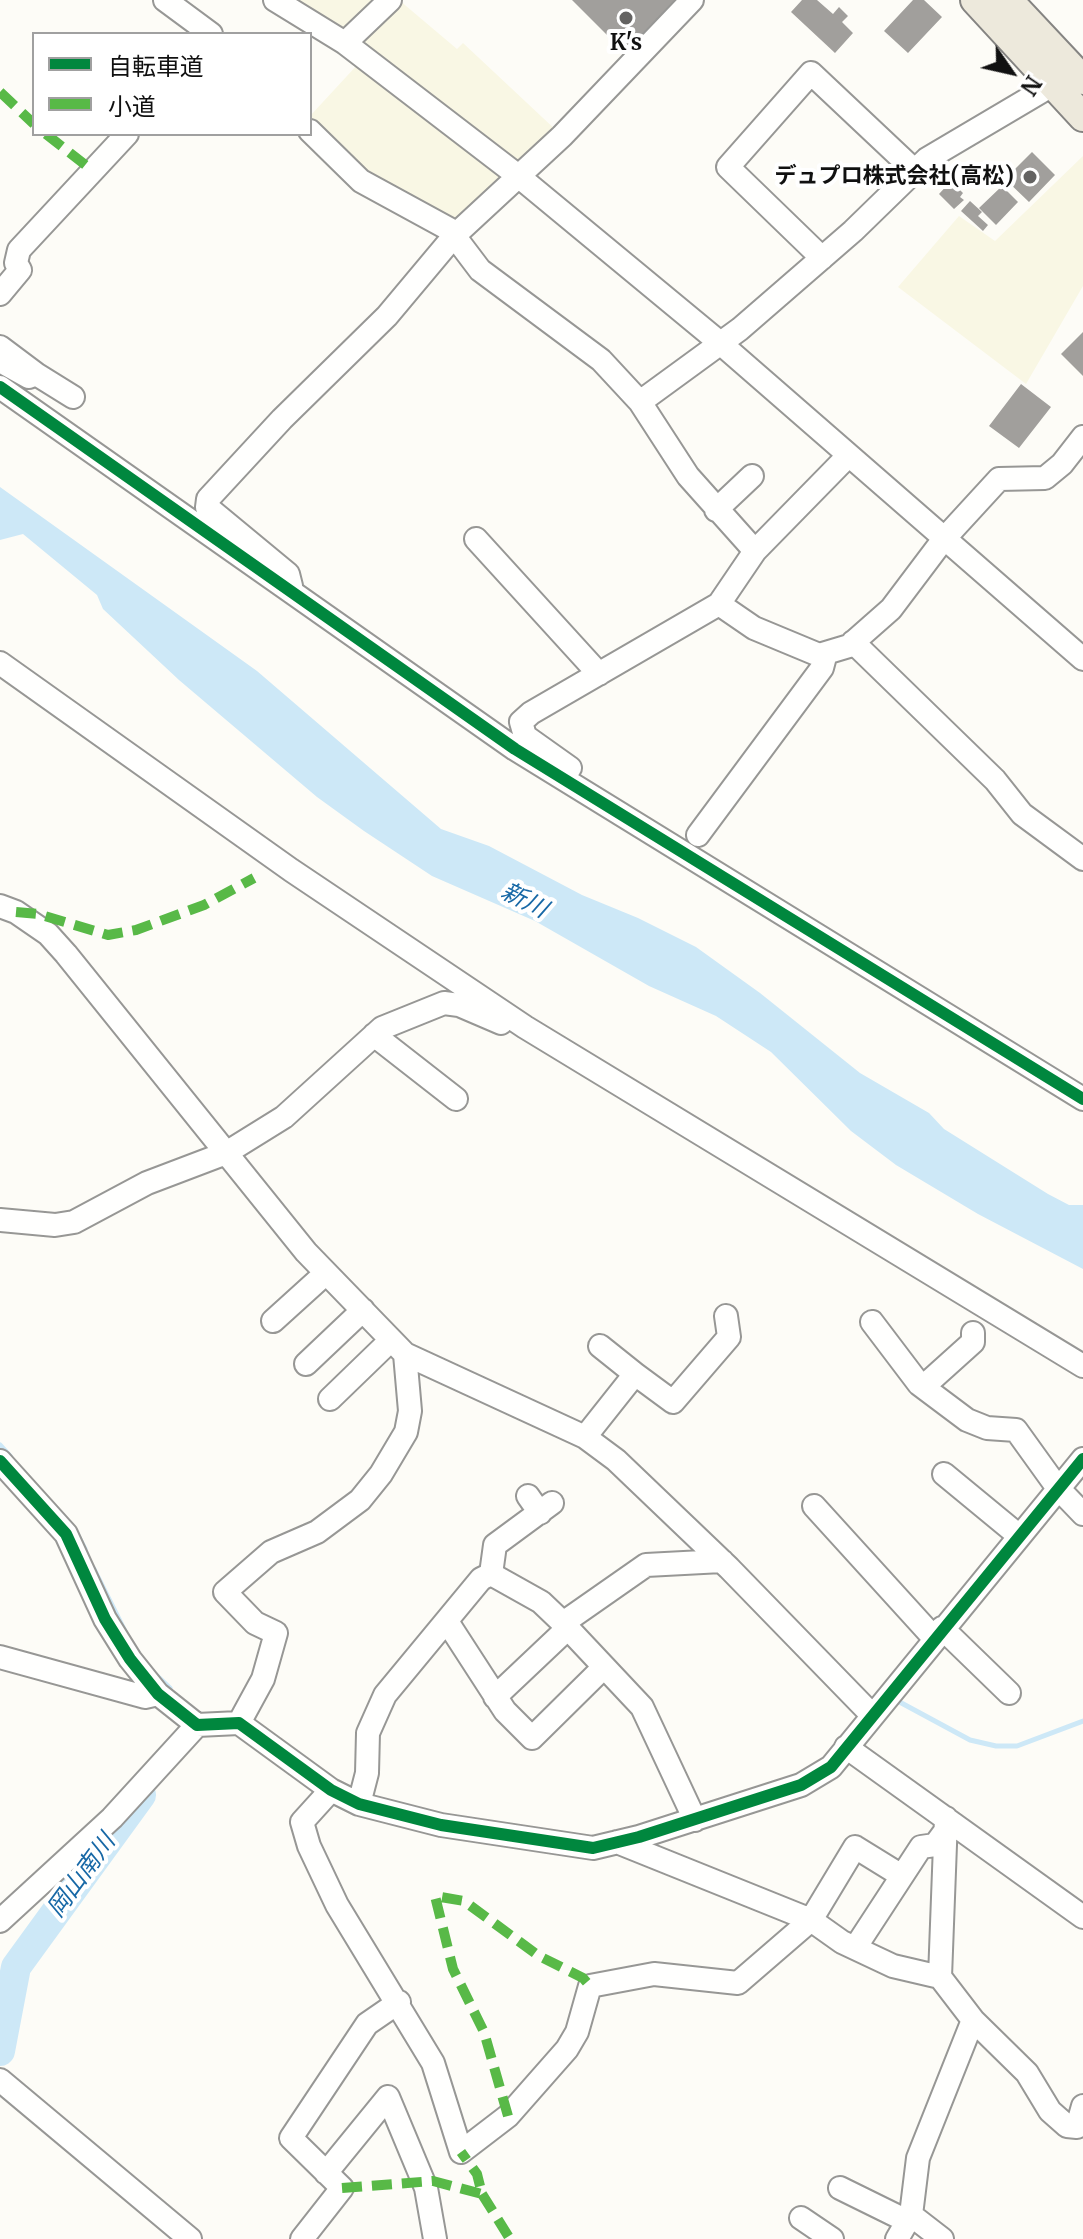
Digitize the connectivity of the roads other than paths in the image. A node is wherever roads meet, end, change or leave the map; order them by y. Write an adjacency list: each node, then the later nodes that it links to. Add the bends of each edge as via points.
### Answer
1 (165, 0): 7 (street)
2 (275, 0): 8 (street)
3 (390, 0): 8 (street)
4 (692, 0): 14 (street, via 562,136)
5 (975, 0): 9 (main road)
6 (1008, 0): 9 (main road)
7 (208, 32)
8 (345, 43): 14 (street)
9 (1074, 76): 10 (main road); 13 (street)
10 (1083, 117)
11 (312, 133): 15 (street, via 361,181)
12 (125, 136): 16 (street)
13 (914, 170): 17 (street); 17 (street, via 811,73 728,167)
14 (517, 175): 15 (street); 19 (street)
15 (454, 236): 25 (street, via 480,270 601,360); 33 (street, via 387,316 208,499 207,507 288,574)
16 (8, 257): 18 (street, via 20,270)
17 (822, 258): 19 (street)
18 (0, 294)
19 (719, 342): 25 (street); 27 (street)
20 (0, 347): 22 (street)
21 (0, 361): 22 (street, via 29,377)
22 (36, 374): 24 (street)
23 (0, 387): 33 (street)
24 (73, 397)
25 (640, 402): 29 (street)
26 (1083, 437): 31 (street, via 1045,478 999,479)
27 (848, 456): 31 (street); 32 (street)
28 (752, 476): 29 (street)
29 (716, 510): 32 (street)
30 (476, 539): 39 (street)
31 (943, 540): 35 (street, via 891,609); 37 (street)
32 (755, 551): 34 (street)
33 (293, 595): 40 (street)
34 (719, 604): 36 (street, via 754,628 819,655); 39 (street)
35 (853, 642): 36 (street); 44 (street, via 995,780 1022,814)
36 (826, 653): 43 (street, via 822,668)
37 (1083, 659)
38 (0, 663): 46 (street, via 291,870)
39 (599, 674): 41 (street)
40 (414, 678): 41 (street, via 432,677 498,721); 42 (street)
41 (521, 722): 42 (street, via 525,736 612,796)
42 (613, 811): 49 (street)
43 (698, 835)
44 (1083, 859)
45 (0, 906): 50 (street, via 57,944)
46 (525, 1027): 47 (street, via 444,1003); 61 (street)
47 (374, 1035): 48 (street); 50 (street, via 284,1117)
48 (456, 1099)
49 (1083, 1099)
50 (226, 1153): 51 (street, via 147,1183 74,1222); 52 (street)
51 (0, 1220)
52 (326, 1273): 53 (street); 55 (street)
53 (363, 1310): 59 (street); 60 (street)
54 (726, 1316): 62 (street, via 729,1337 673,1402)
55 (273, 1321)
56 (872, 1322): 63 (street)
57 (973, 1333): 63 (street, via 973,1342)
58 (600, 1346): 62 (street)
59 (398, 1347): 64 (street); 65 (street); 85 (street, via 410,1411 406,1432 381,1474 360,1500 317,1532 271,1552 225,1592 255,1623 276,1633 263,1679)
60 (306, 1364)
61 (1083, 1366)
62 (635, 1374): 65 (street)
63 (923, 1387): 69 (street, via 967,1420 1016,1430)
64 (330, 1399)
65 (585, 1437): 74 (street)
66 (1083, 1459): 69 (street)
67 (0, 1461): 82 (street, via 66,1534 105,1619)
68 (944, 1474): 73 (street)
69 (1057, 1487): 72 (street); 73 (street)
70 (540, 1504): 75 (street, via 495,1545)
71 (814, 1506): 78 (street)
72 (1083, 1514)
73 (1018, 1535): 78 (street)
74 (722, 1561): 77 (street, via 646,1565); 84 (street)
75 (491, 1574): 76 (street, via 481,1579); 77 (street, via 541,1602)
76 (448, 1623): 83 (street); 89 (street, via 385,1695 368,1733 367,1773)
77 (565, 1626): 80 (street); 83 (street)
78 (938, 1633): 81 (street); 84 (street)
79 (0, 1657): 82 (street, via 145,1697)
80 (604, 1667): 83 (street, via 532,1738); 90 (street, via 642,1707)
81 (1009, 1693)
82 (158, 1694): 86 (street)
83 (495, 1697)
84 (871, 1714): 87 (street)
85 (239, 1723): 86 (street); 88 (street)
86 (197, 1725): 96 (street, via 112,1818)
87 (846, 1747): 90 (street, via 831,1767 801,1785); 91 (street)
88 (331, 1790): 89 (street); 99 (street, via 302,1822 309,1846 337,1905)
89 (359, 1804): 92 (street, via 441,1825 593,1848)
90 (695, 1820): 92 (street)
91 (946, 1824): 93 (street, via 935,1845 921,1847); 94 (street); 98 (street)
92 (617, 1842): 95 (street)
93 (902, 1876): 95 (street, via 855,1847); 97 (street)
94 (1083, 1917)
95 (811, 1920): 97 (street); 99 (street, via 738,1983 654,1974 590,1986 567,2049 508,2116 461,2152 433,2063)
96 (0, 1921)
97 (855, 1948): 98 (street, via 893,1966)
98 (940, 1977): 100 (street)
99 (399, 2002): 103 (street, via 367,2024 291,2138)
100 (973, 2020): 102 (street, via 1027,2073 1050,2111 1067,2126); 106 (street, via 918,2158)
101 (0, 2080): 107 (street)
102 (1081, 2121)
103 (326, 2173): 108 (street, via 342,2188); 109 (street, via 388,2097 426,2188)
104 (840, 2188): 106 (street)
105 (801, 2218): 110 (street)
106 (905, 2225): 111 (street)
107 (190, 2239)
108 (302, 2239)
109 (435, 2239)
110 (832, 2239)
111 (942, 2239)

